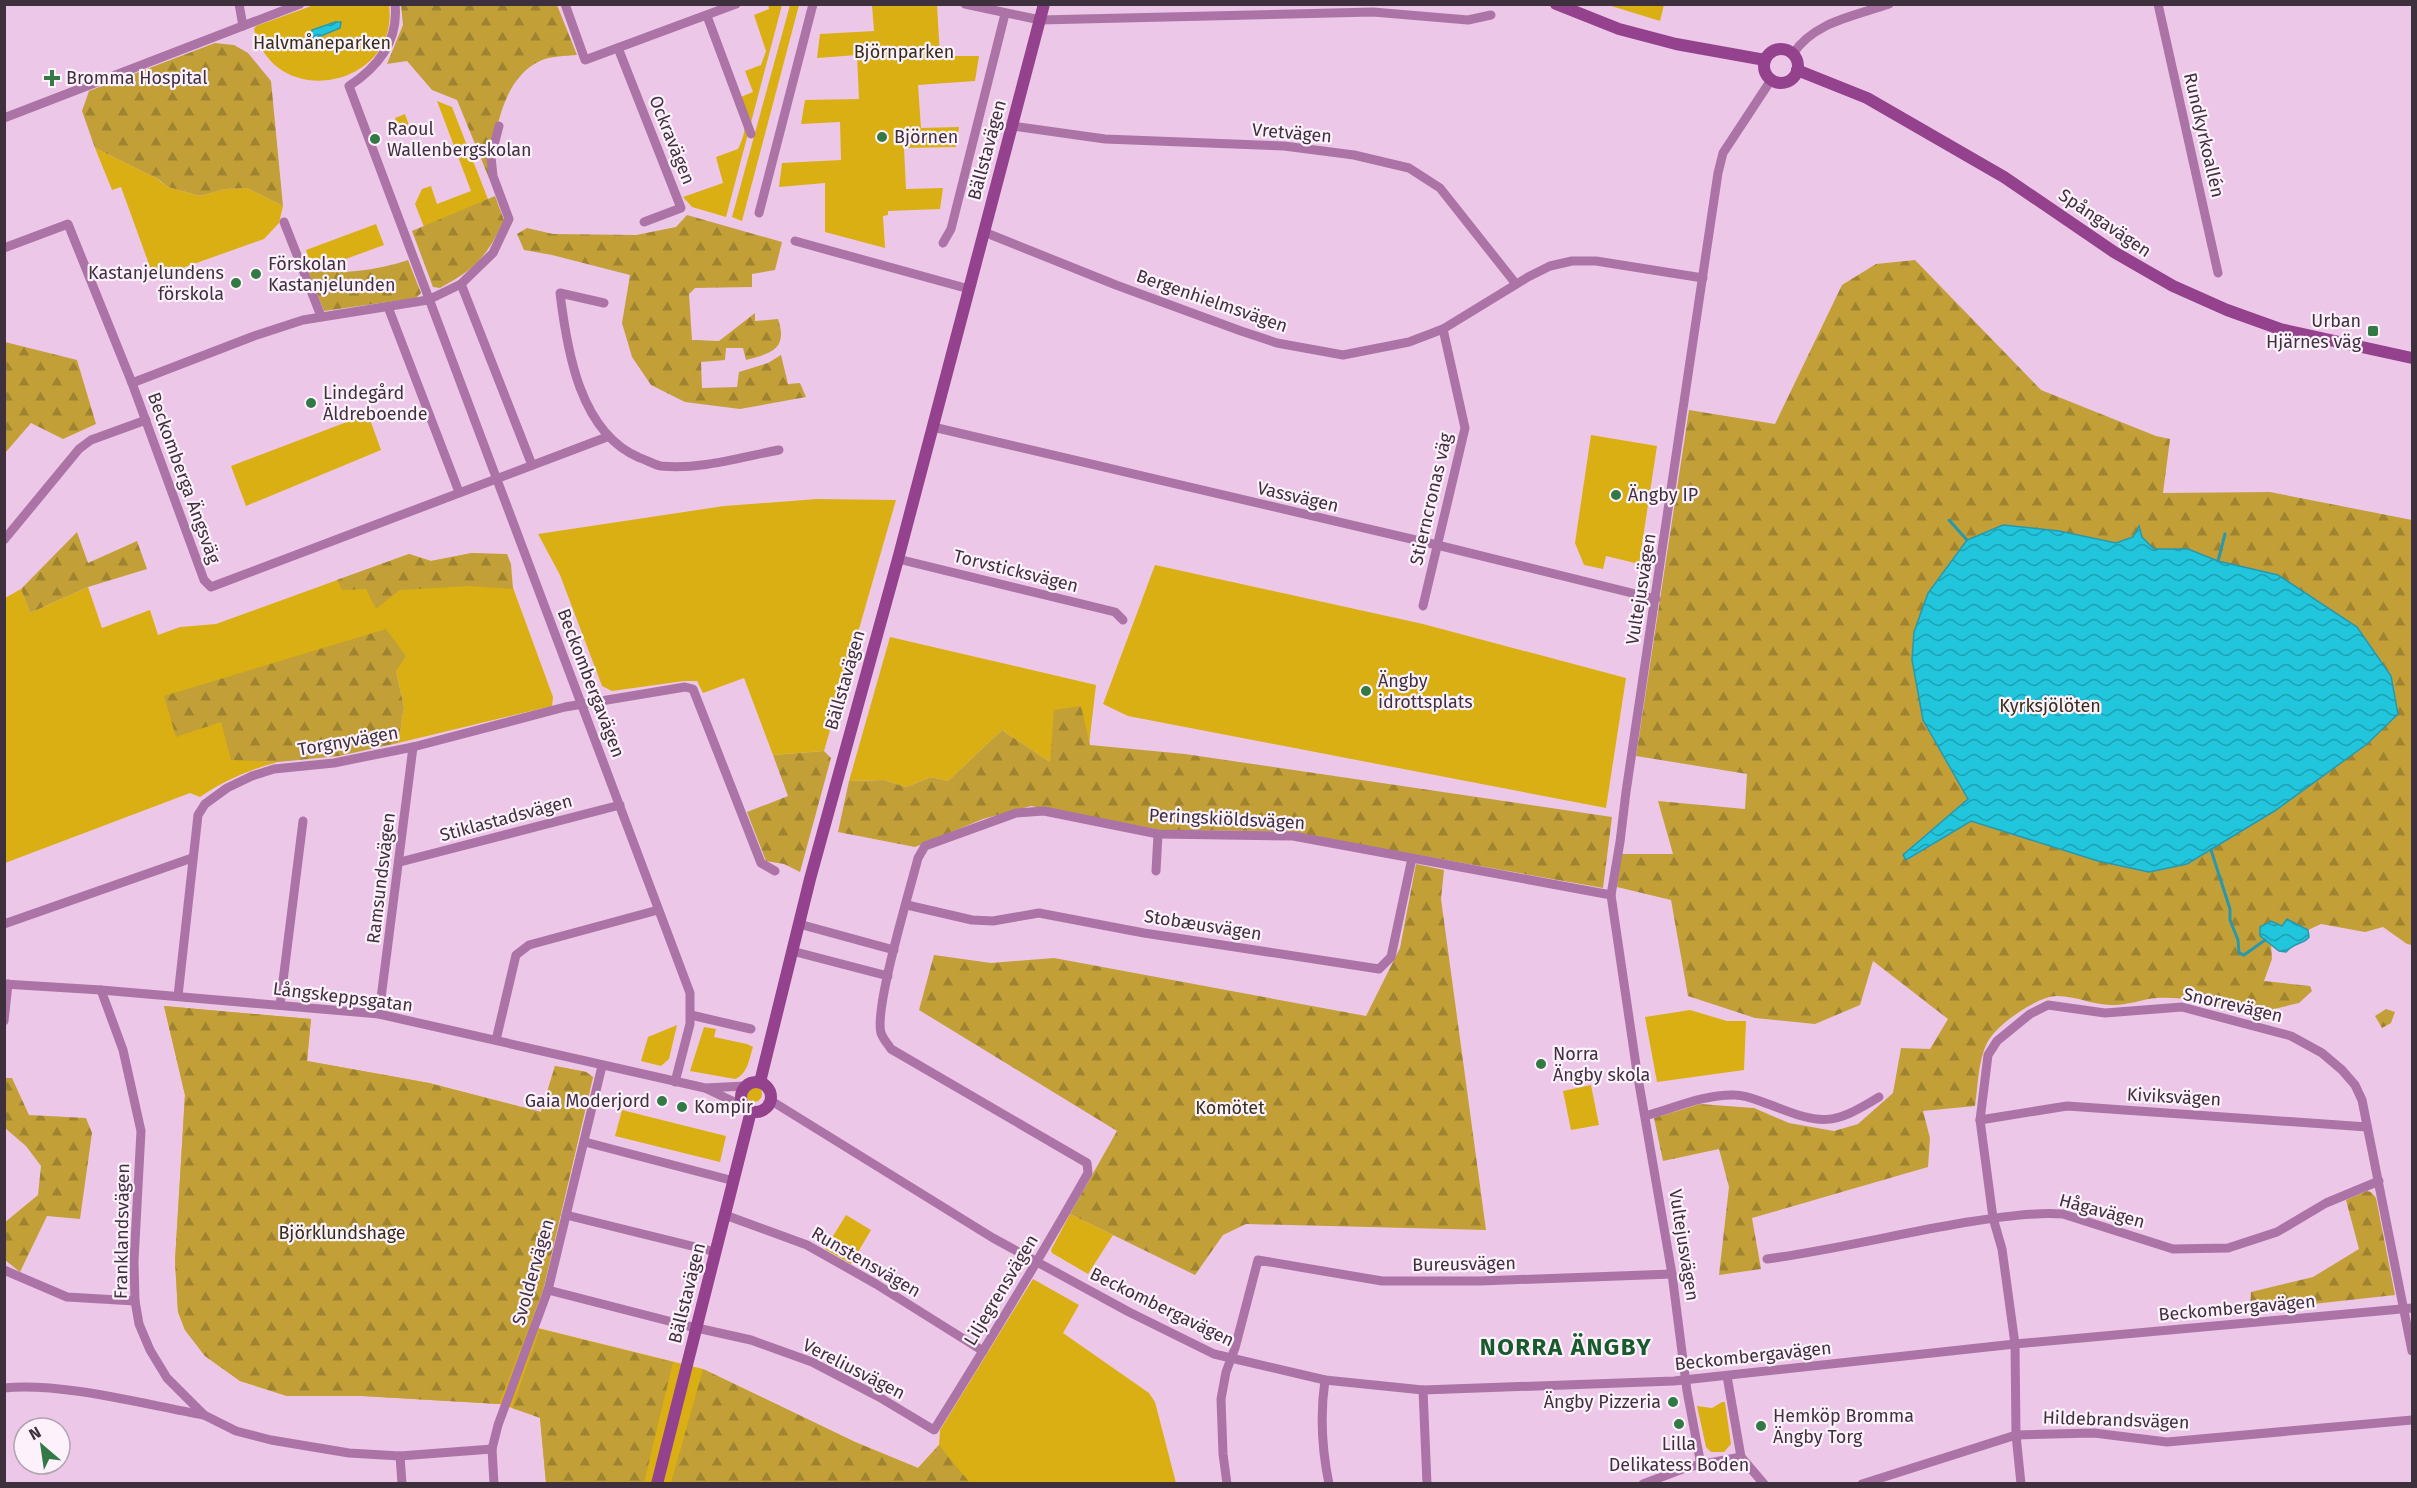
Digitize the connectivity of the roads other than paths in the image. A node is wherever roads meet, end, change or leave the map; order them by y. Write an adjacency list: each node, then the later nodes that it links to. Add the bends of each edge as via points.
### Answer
1 (239, 4): 16 (street)
2 (300, 4): 16 (street)
3 (395, 4): 38 (street, Beckombergavägen, via 394,29 383,55 366,75 349,86)
4 (565, 4): 17 (street, via 585,60)
5 (736, 4): 14 (street)
6 (813, 4): 26 (street)
7 (965, 4): 12 (street)
8 (1044, 4): 15 (street, Bällstavägen)
9 (1556, 4): 19 (street, via 1619,29)
10 (1888, 4): 18 (street, via 1822,26 1799,44)
11 (2158, 4): 33 (street, Rundkyrkoallén)
12 (1005, 14): 15 (street); 31 (street, Bällstavägen, via 951,229)
13 (1491, 15): 15 (street, via 1468,20 1361,12)
14 (707, 16): 17 (street); 25 (street)
15 (1040, 20): 24 (street, Bällstavägen)
16 (243, 26): 22 (street)
17 (618, 48): 28 (street, Ockravägen, via 681,208)
18 (1793, 54): 19 (street, via 1780,49); 20 (street)
19 (1765, 60): 21 (street, via 1764,71)
20 (1797, 70): 21 (street, via 1786,81); 43 (street, Spångavägen, via 1867,98 1984,165 2114,252 2173,286 2280,329)
21 (1771, 80): 34 (street, Vultejusvägen, via 1723,153)
22 (4, 118)
23 (499, 126): 35 (street, via 491,157 493,176 509,219 494,253)
24 (1012, 126): 29 (street, Bällstavägen); 36 (street, Vretvägen, via 1105,139 1284,146 1354,155 1409,168 1440,188)
25 (751, 134)
26 (759, 213)
27 (284, 222): 41 (street)
28 (644, 222)
29 (984, 232): 37 (street, Bällstavägen); 42 (street, Bergenhielmsvägen, via 1277,343 1343,355 1409,342)
30 (795, 241): 37 (street)
31 (943, 243)
32 (4, 248): 44 (street, Beckomberga Ängsväg, via 68,224)
33 (2218, 273)
34 (1703, 278): 36 (street, Bergenhielmsvägen, via 1596,261 1572,261 1550,266); 55 (street, Vultejusvägen)
35 (461, 284): 38 (street); 49 (street)
36 (1516, 284): 42 (street, Bergenhielmsvägen)
37 (969, 289): 46 (street, Bällstavägen)
38 (428, 300): 40 (street); 50 (street, Beckombergavägen)
39 (604, 303): 47 (street, via 560,293 564,329 578,383)
40 (388, 307): 41 (street); 51 (street)
41 (321, 316): 44 (street, via 254,336)
42 (1443, 329): 53 (street, Stierncronas väg, via 1465,428)
43 (2412, 358)
44 (132, 383): 45 (street, Beckomberga Ängsväg)
45 (146, 420): 51 (street, Beckomberga Ängsväg, via 204,580 211,587); 52 (street, via 91,440 79,449)
46 (933, 427): 53 (street, Vassvägen); 54 (street, Bällstavägen)
47 (607, 437): 48 (street, via 631,454 659,466 693,466); 49 (street, Beckomberga Ängsväg)
48 (779, 450)
49 (532, 465): 50 (street, Beckomberga Ängsväg)
50 (496, 478): 51 (street, Beckomberga Ängsväg); 58 (street, Beckombergavägen)
51 (459, 492)
52 (4, 540)
53 (1437, 545): 55 (street, Vassvägen); 56 (street, Stierncronas väg)
54 (898, 559): 57 (street, Torvsticksvägen, via 1115,612); 72 (street, Bällstavägen)
55 (1656, 599): 68 (street, Vultejusvägen)
56 (1423, 606)
57 (1123, 620)
58 (582, 704): 59 (street, Torgnyvägen); 60 (street, Beckombergavägen); 66 (street, Torgnyvägen, via 685,687 693,690 762,863)
59 (413, 747): 63 (street, Torgnyvägen, via 334,763 274,769 227,788 205,804 198,815); 65 (street, Ramsundsvägen)
60 (620, 806): 65 (street, Stiklastadsvägen); 70 (street, Beckombergavägen)
61 (303, 821): 79 (street)
62 (1158, 834): 64 (street, Peringskiöldsvägen, via 1293,836); 67 (street); 69 (street, Peringskiöldsvägen, via 1044,811 1016,813 925,846 918,858)
63 (192, 858): 71 (street); 78 (street, Torgnyvägen)
64 (1412, 858): 68 (street, Peringskiöldsvägen); 69 (street, Stobæusvägen, via 1391,957 1379,969 1039,913 993,921 972,920)
65 (400, 862): 80 (street, Ramsundsvägen)
66 (775, 871)
67 (1156, 872)
68 (1611, 895): 93 (street, Vultejusvägen)
69 (907, 905): 73 (street, Peringskiöldsvägen)
70 (658, 910): 81 (street, Beckombergavägen, via 690,993); 84 (street, via 529,945 516,955)
71 (4, 924)
72 (799, 924): 73 (street); 74 (street, Bällstavägen)
73 (894, 950): 75 (street, Peringskiöldsvägen)
74 (792, 951): 75 (street); 87 (street, Bällstavägen)
75 (888, 976): 97 (street, Peringskiöldsvägen, via 880,1018 881,1034 891,1049)
76 (6, 984): 77 (street, Långskeppsgatan); 82 (street, Långskeppsgatan)
77 (101, 990): 78 (street, Långskeppsgatan); 109 (street, Franklandsvägen, via 123,1050 141,1131)
78 (178, 996): 79 (street, Långskeppsgatan)
79 (280, 1005): 80 (street, Långskeppsgatan)
80 (379, 1014): 84 (street, Långskeppsgatan)
81 (691, 1016): 83 (street); 86 (street, Beckombergavägen)
82 (4, 1021)
83 (751, 1029)
84 (496, 1040): 85 (street, Långskeppsgatan)
85 (602, 1066): 86 (street, Långskeppsgatan); 96 (street, Svoldervägen)
86 (675, 1082): 89 (street, Långskeppsgatan)
87 (760, 1082): 88 (street); 91 (street, via 769,1090)
88 (745, 1086): 89 (street, Långskeppsgatan); 92 (street, Bällstavägen, via 741,1096)
89 (705, 1088): 92 (street, Långskeppsgatan)
90 (1879, 1097): 93 (street, via 1854,1112 1829,1120 1817,1120 1737,1095)
91 (770, 1100): 92 (street, via 764,1109); 105 (street, Beckombergavägen)
92 (748, 1109): 98 (street, Bällstavägen)
93 (1645, 1116): 107 (street, Vultejusvägen)
94 (1980, 1120): 95 (street, Kiviksvägen, via 2067,1106); 95 (street, Snorrevägen, via 1988,1055 1997,1041 2030,1014 2048,1005 2104,1013 2182,1007 2283,1033 2322,1053 2355,1085); 102 (street, Snorrevägen)
95 (2367, 1127): 99 (street, Snorrevägen)
96 (585, 1142): 98 (street); 100 (street, Svoldervägen)
97 (1087, 1163): 105 (street, Liljegrensvägen, via 1088,1173)
98 (734, 1181): 101 (street, Bällstavägen)
99 (2379, 1181): 102 (street, Hågavägen, via 2326,1203 2277,1232 2228,1248 2173,1249 2063,1214); 110 (street, Snorrevägen)
100 (566, 1215): 103 (street); 108 (street, Svoldervägen)
101 (725, 1215): 103 (street, Bällstavägen); 113 (street, Runstensvägen, via 807,1245)
102 (1993, 1218): 104 (street, Hågavägen); 112 (street, Snorrevägen, via 2002,1249)
103 (716, 1252): 111 (street, Bällstavägen)
104 (1767, 1259)
105 (1037, 1263): 113 (street, Liljegrensvägen); 115 (street, Beckombergavägen)
106 (4, 1270): 109 (street, via 67,1297)
107 (1672, 1274): 115 (street, Bureusvägen, via 1382,1281 1258,1260); 118 (street, Vultejusvägen)
108 (548, 1290): 111 (street, Vereliusvägen); 125 (street, Svoldervägen)
109 (135, 1301): 121 (street, Franklandsvägen, via 140,1324 156,1360 167,1378)
110 (2409, 1309): 112 (street, Beckombergavägen); 114 (street, Snorrevägen)
111 (696, 1328): 123 (street, Vereliusvägen, via 752,1340 812,1362); 131 (street, Bällstavägen)
112 (2014, 1344): 116 (street, Beckombergavägen); 124 (street, Snorrevägen)
113 (983, 1351): 123 (street, Liljegrensvägen)
114 (2412, 1351)
115 (1230, 1359): 117 (street, Beckombergavägen); 132 (street, via 1221,1399)
116 (1727, 1376): 118 (street, Beckombergavägen); 127 (street)
117 (1326, 1380): 120 (street, Beckombergavägen); 133 (street, via 1323,1441)
118 (1686, 1380): 120 (street, Beckombergavägen); 128 (street, Vultejusvägen)
119 (4, 1388): 121 (street, via 75,1392)
120 (1423, 1390): 134 (street)
121 (204, 1415): 126 (street, Franklandsvägen, via 236,1431 271,1440 349,1453)
122 (2412, 1420): 124 (street, Hildebrandsvägen, via 2168,1442 2094,1433)
123 (934, 1430)
124 (2016, 1435): 137 (street, Hildebrandsvägen); 138 (street, Snorrevägen)
125 (492, 1449): 126 (street, Franklandsvägen); 130 (street, Svoldervägen)
126 (400, 1456): 129 (street)
127 (1741, 1457): 128 (street); 136 (street)
128 (1701, 1465): 135 (street)
129 (402, 1484)
130 (494, 1484)
131 (657, 1484)
132 (1227, 1484)
133 (1329, 1484)
134 (1427, 1484)
135 (1643, 1484)
136 (1764, 1484)
137 (1862, 1484)
138 (2021, 1484)

